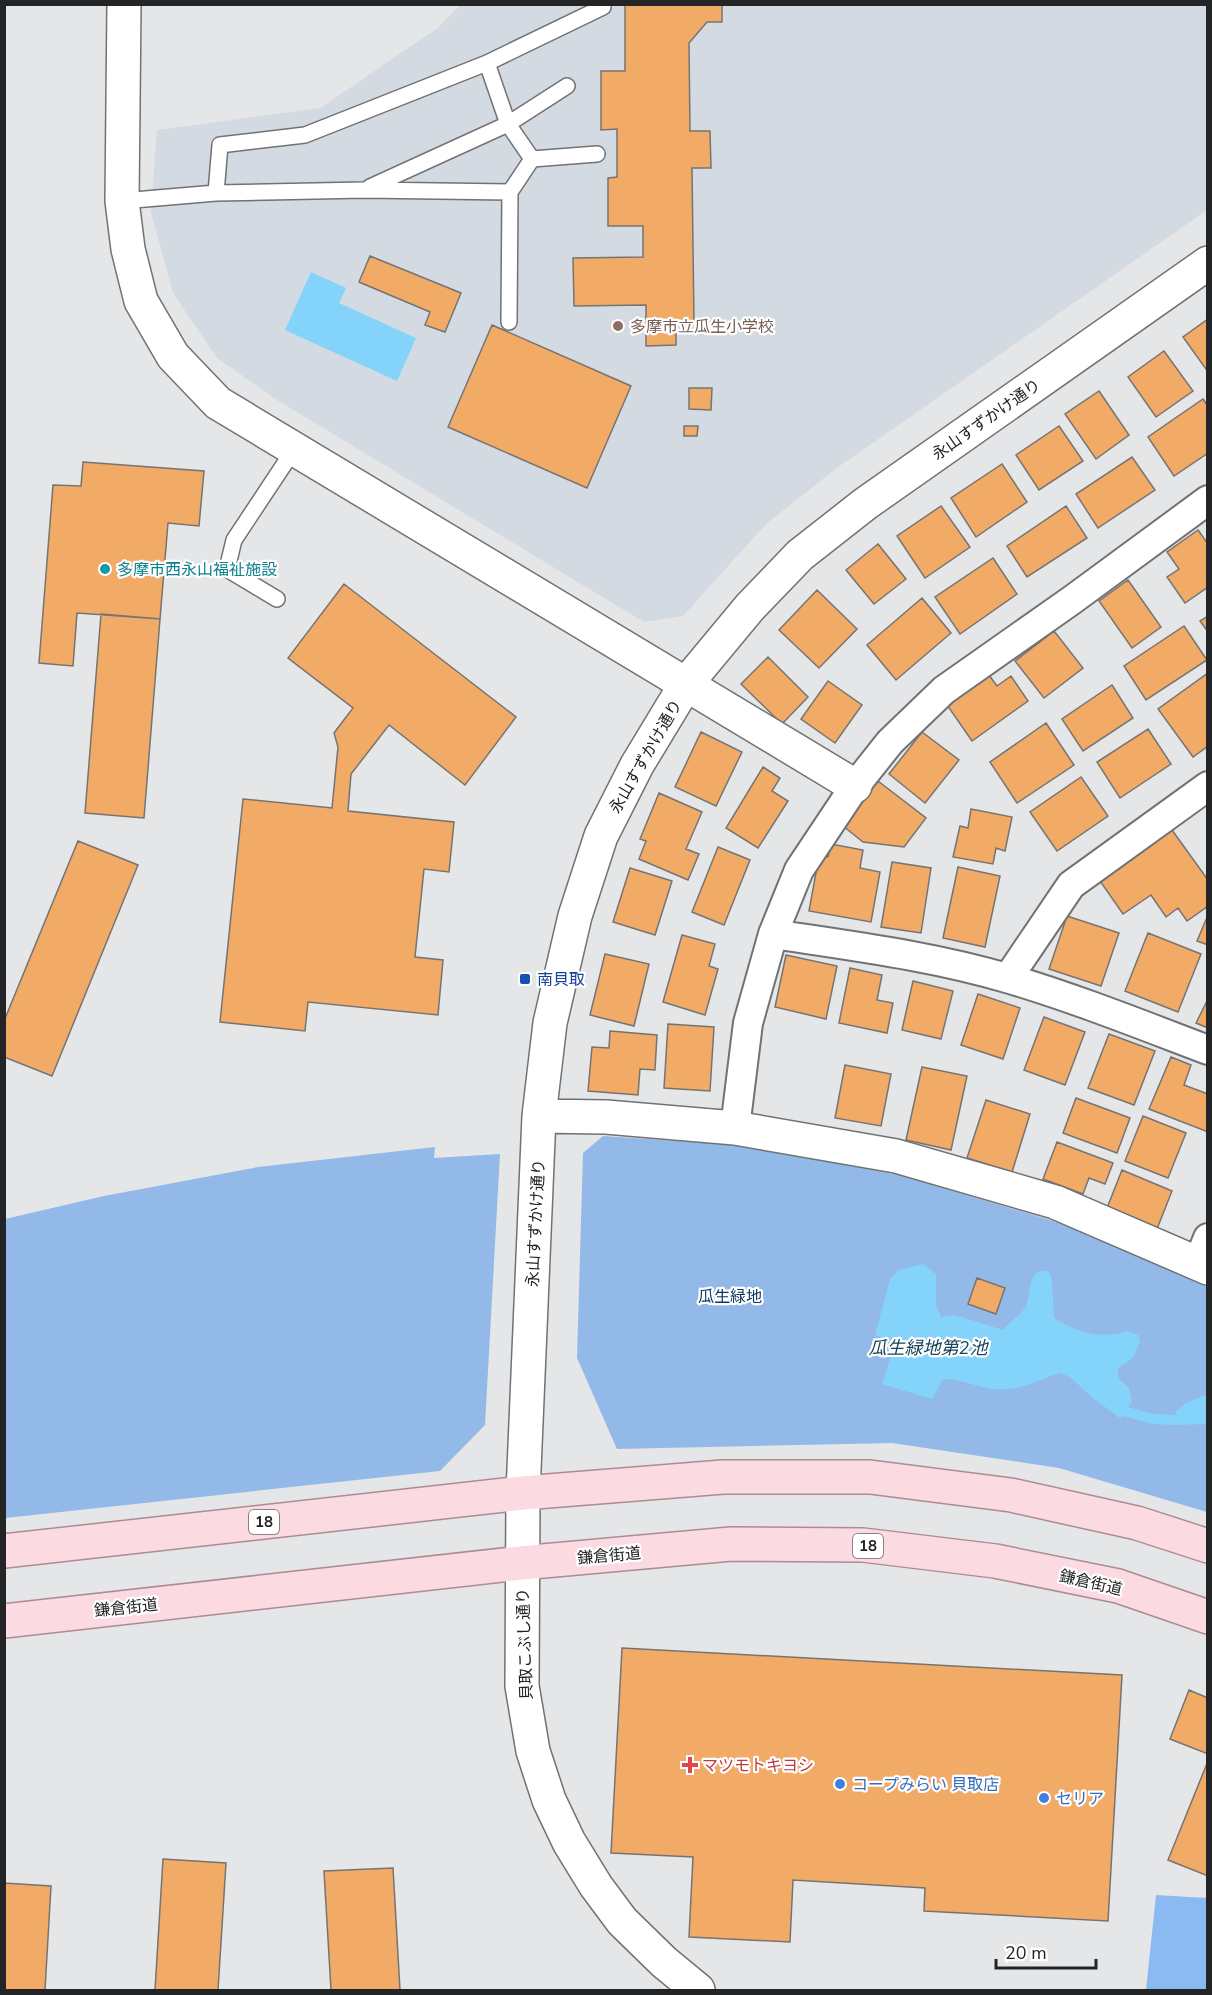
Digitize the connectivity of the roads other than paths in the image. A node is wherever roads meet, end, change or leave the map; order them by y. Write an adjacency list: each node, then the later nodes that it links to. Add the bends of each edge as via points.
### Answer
1 (124, 4): 11 (street)
2 (603, 8): 3 (lane)
3 (488, 63): 5 (lane); 10 (lane, via 305,135 220,146)
4 (567, 86): 5 (lane)
5 (508, 124): 7 (lane); 8 (lane)
6 (597, 154): 7 (lane)
7 (532, 159): 9 (lane)
8 (364, 190): 9 (lane); 10 (lane)
9 (510, 192): 13 (lane)
10 (216, 193): 11 (lane)
11 (122, 201): 14 (street, via 128,249 141,301 173,356 218,403)
12 (1208, 263): 17 (street, 永山すずかけ通り, via 865,504 800,555 750,606)
13 (509, 322)
14 (295, 448): 16 (lane, via 234,540 227,569); 17 (street)
15 (1208, 500): 18 (street, via 944,690 890,742)
16 (277, 599)
17 (686, 684): 18 (street); 23 (street, 永山すずかけ通り, via 637,765 601,836 575,916 550,1023)
18 (855, 786): 20 (street, via 800,870)
19 (1208, 786): 21 (street, via 1071,885)
20 (772, 934): 21 (street, via 894,952); 24 (street, via 748,1023)
21 (1008, 978): 22 (street)
22 (1208, 1050)
23 (539, 1116): 24 (street, via 606,1116); 26 (street, 永山すずかけ通り)
24 (735, 1128): 25 (street, via 896,1156 1056,1202)
25 (1204, 1256)
26 (523, 1493): 27 (main road, 18, via 723,1477 870,1477 1011,1495 1137,1523); 28 (main road, 18); 29 (street, 永山すずかけ通り)
27 (1208, 1546)
28 (4, 1551)
29 (521, 1563): 30 (main road, 鎌倉街道 / 18, via 731,1544 863,1545 995,1561 1118,1586); 31 (main road, 鎌倉街道 / 18); 32 (street, 貝取こぶし通り, via 522,1686 533,1750 549,1800 569,1842 622,1921)
30 (1208, 1617)
31 (4, 1621)
32 (698, 1990)

